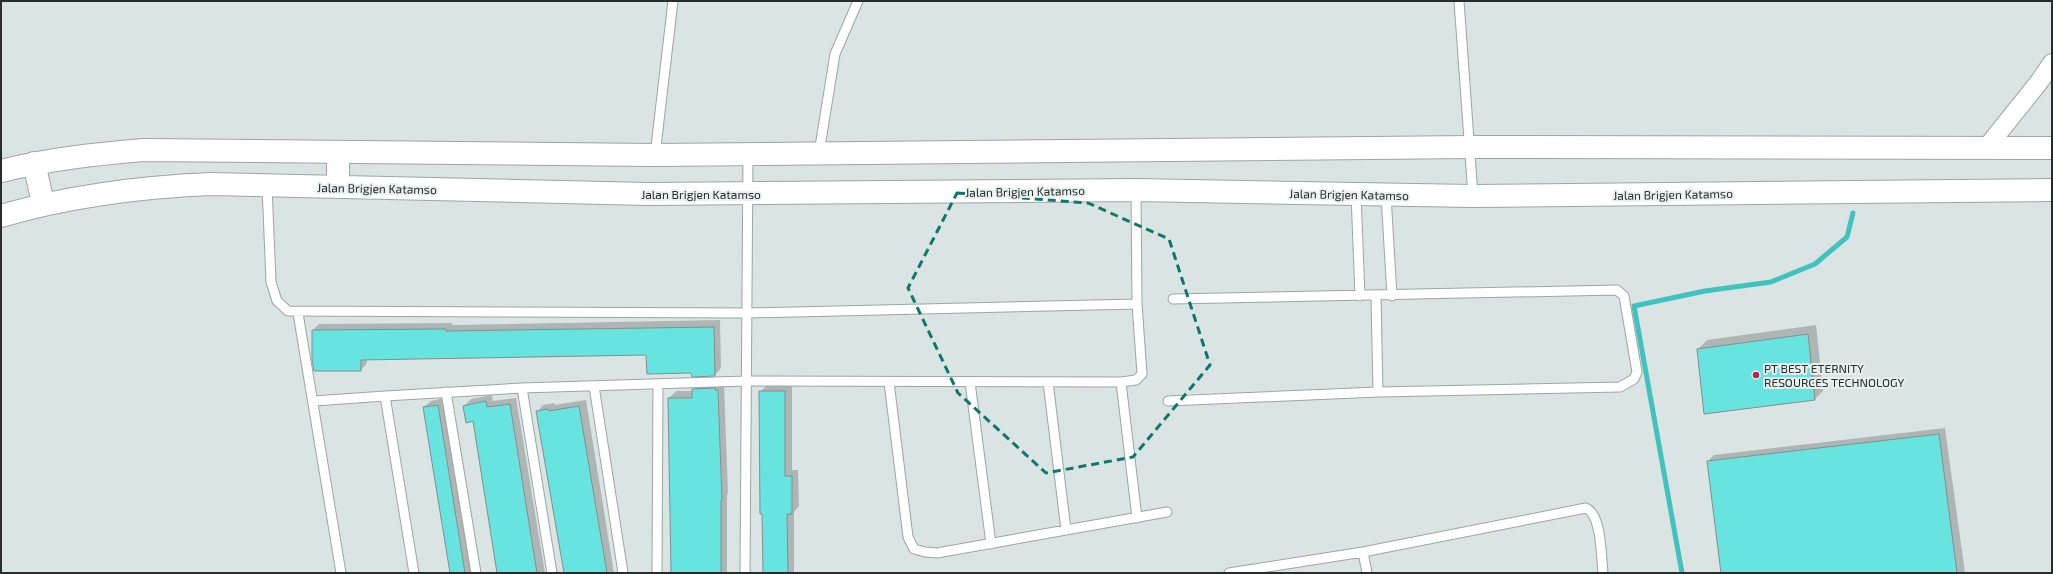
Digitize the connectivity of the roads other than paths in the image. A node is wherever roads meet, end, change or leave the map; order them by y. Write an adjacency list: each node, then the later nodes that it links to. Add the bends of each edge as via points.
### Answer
1 (673, 1): 11 (lane)
2 (858, 1): 10 (lane, via 835,54)
3 (1459, 1): 5 (lane)
4 (2052, 63): 6 (street)
5 (1470, 147): 6 (highway); 10 (highway); 21 (lane)
6 (1987, 147): 7 (highway)
7 (2052, 148)
8 (338, 152): 11 (highway); 12 (highway, via 144,150 88,154); 15 (highway)
9 (748, 154): 10 (highway); 11 (highway); 19 (lane)
10 (819, 154)
11 (655, 155)
12 (34, 163): 13 (highway); 22 (highway)
13 (1, 171)
14 (267, 186): 15 (highway, Jalan Brigjen Katamso); 22 (highway, Jalan Brigjen Katamso, via 156,186); 29 (lane, via 271,282 277,301 288,312)
15 (338, 188): 19 (highway, Jalan Brigjen Katamso)
16 (1136, 190): 18 (highway, Jalan Brigjen Katamso); 19 (highway, Jalan Brigjen Katamso); 28 (lane)
17 (2052, 190): 21 (highway, Jalan Brigjen Katamso)
18 (1356, 194): 20 (highway, Jalan Brigjen Katamso); 24 (lane)
19 (748, 195): 30 (lane)
20 (1386, 195): 21 (highway, Jalan Brigjen Katamso); 26 (lane)
21 (1473, 196)
22 (43, 203): 23 (highway, Jalan Brigjen Katamso)
23 (1, 216)
24 (1360, 296): 25 (lane); 27 (lane)
25 (1376, 296): 26 (lane); 40 (lane)
26 (1392, 296): 40 (lane, via 1618,290 1624,296 1637,372 1634,379 1620,387)
27 (1173, 300)
28 (1137, 304): 30 (lane); 35 (lane, via 1142,374 1136,380)
29 (298, 313): 30 (lane); 42 (lane)
30 (747, 313): 31 (lane)
31 (746, 382): 32 (lane); 36 (lane); 55 (lane)
32 (889, 382): 33 (lane); 47 (lane, via 908,537 914,548 938,553)
33 (970, 382): 34 (lane); 47 (lane)
34 (1048, 382): 35 (lane); 46 (lane)
35 (1121, 382): 45 (lane)
36 (658, 384): 37 (lane); 54 (lane)
37 (594, 386): 38 (lane); 53 (lane)
38 (522, 388): 39 (lane); 52 (lane)
39 (446, 392): 41 (lane); 51 (lane)
40 (1378, 392): 43 (lane)
41 (385, 396): 42 (lane); 50 (lane)
42 (314, 401): 49 (lane)
43 (1168, 401)
44 (1167, 512): 45 (lane)
45 (1137, 518): 46 (lane)
46 (1066, 530): 47 (lane)
47 (991, 544)
48 (1363, 552): 56 (lane); 57 (lane); 58 (lane, via 1586,508 1592,510 1597,519)
49 (342, 573)
50 (414, 573)
51 (476, 573)
52 (552, 573)
53 (623, 573)
54 (657, 573)
55 (745, 573)
56 (1229, 573)
57 (1367, 573)
58 (1603, 573)

